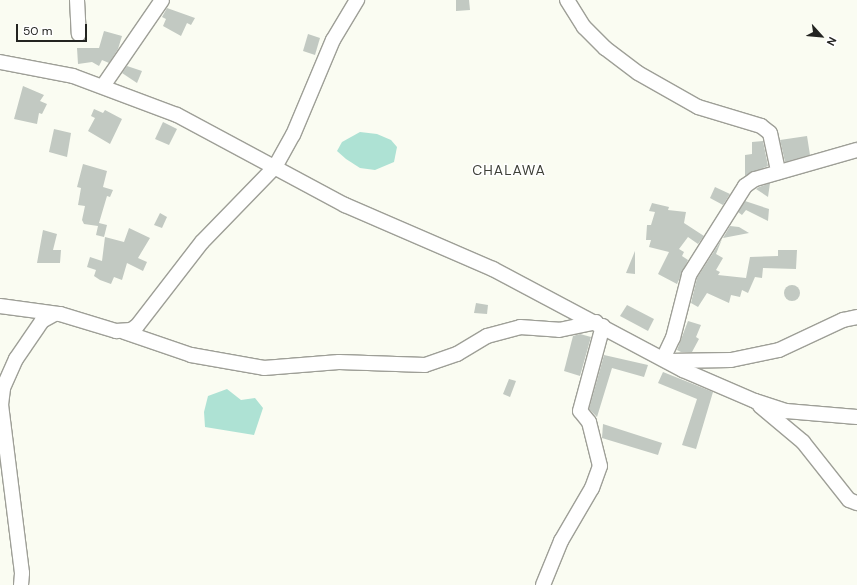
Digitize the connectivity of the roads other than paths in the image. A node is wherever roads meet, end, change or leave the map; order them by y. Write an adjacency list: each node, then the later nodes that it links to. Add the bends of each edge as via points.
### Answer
1 (77, 0): 5 (street)
2 (162, 0): 7 (street)
3 (357, 0): 9 (street, via 334,40 293,135)
4 (567, 0): 10 (street, via 584,27 605,48 638,73 698,107 761,126 770,133)
5 (79, 34)
6 (0, 62): 7 (street, via 73,76)
7 (103, 86): 9 (street, via 177,115)
8 (857, 150): 10 (street)
9 (275, 167): 14 (street, via 345,205 493,268); 15 (street, via 202,242 137,326)
10 (778, 172): 16 (street, via 755,179 745,186 689,275)
11 (0, 306): 12 (street)
12 (53, 315): 15 (street, via 60,314); 20 (street, via 42,321 16,359 2,388 1,405 21,565)
13 (857, 317): 16 (street, via 843,320 779,350 731,360)
14 (600, 324): 15 (street, via 559,330 520,327 487,336 457,354 425,364 339,362 264,368 191,355); 16 (street); 21 (street, via 580,411 589,422 600,466 592,488 561,542)
15 (124, 332)
16 (665, 360): 17 (street)
17 (755, 401): 18 (street, via 786,411); 19 (street, via 803,442 849,500)
18 (857, 418)
19 (857, 504)
20 (21, 585)
21 (543, 585)

